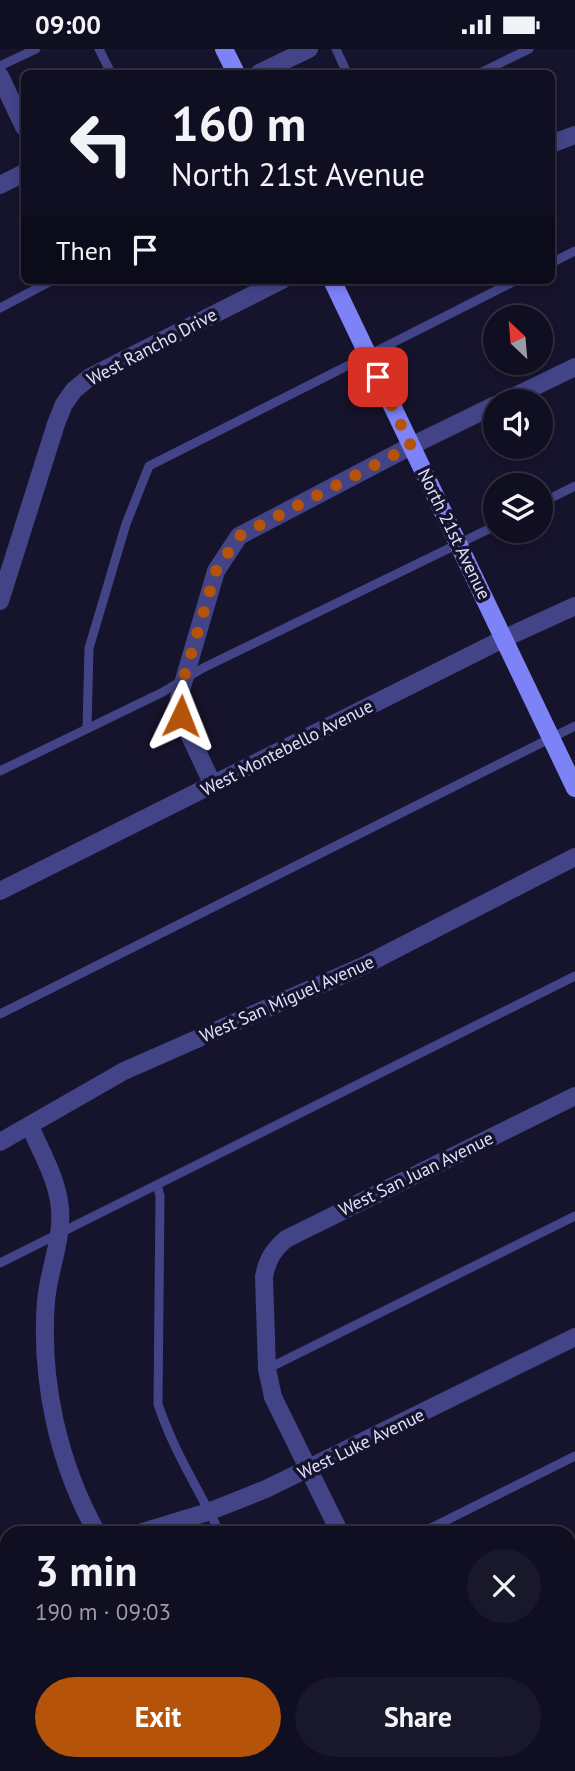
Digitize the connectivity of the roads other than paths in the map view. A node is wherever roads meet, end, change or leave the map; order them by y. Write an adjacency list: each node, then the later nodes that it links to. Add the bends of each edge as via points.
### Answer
1 (36, 49): 7 (lane)
2 (99, 49): 8 (lane)
3 (224, 49): 9 (street)
4 (309, 49): 10 (street)
5 (335, 49): 11 (lane)
6 (529, 49): 12 (lane)
7 (0, 66)
8 (110, 70)
9 (234, 70)
10 (265, 70)
11 (346, 70)
12 (486, 70)
13 (0, 76): 14 (street)
14 (21, 121)
15 (575, 135): 16 (street)
16 (555, 142)
17 (21, 174): 18 (street)
18 (0, 185)
19 (575, 251): 20 (lane)
20 (555, 261)
21 (45, 284): 25 (lane)
22 (274, 284): 35 (street, West Rancho Drive, via 111,365 74,390 55,424)
23 (334, 284): 26 (street, North 21st Avenue)
24 (509, 284): 26 (lane)
25 (0, 308)
26 (367, 354): 30 (street, North 21st Avenue); 40 (lane, via 149,466 126,524 89,648)
27 (575, 367): 28 (street)
28 (530, 389)
29 (483, 411): 30 (street)
30 (411, 446): 34 (street, North 21st Avenue); 38 (street, via 239,536 216,571)
31 (575, 487): 32 (lane)
32 (553, 497)
33 (483, 532): 34 (lane)
34 (459, 544): 37 (street, North 21st Avenue); 38 (lane)
35 (0, 601)
36 (575, 606): 37 (street, West Montebello Avenue)
37 (503, 639): 41 (street, North 21st Avenue); 43 (street, West Montebello Avenue)
38 (183, 680): 40 (lane); 43 (street, via 178,697 181,716)
39 (575, 726): 41 (lane)
40 (87, 728): 42 (lane)
41 (551, 738): 44 (street, North 21st Avenue); 48 (lane)
42 (0, 771)
43 (213, 785): 46 (street, West Montebello Avenue)
44 (575, 788)
45 (575, 857): 50 (street, West San Miguel Avenue, via 363,966 124,1071)
46 (0, 891)
47 (575, 976): 52 (lane)
48 (0, 1014)
49 (575, 1096): 57 (street, West San Juan Avenue, via 286,1239 276,1248 264,1277)
50 (30, 1126): 51 (street, West San Miguel Avenue); 54 (street, via 59,1200)
51 (0, 1142)
52 (157, 1185): 54 (lane); 60 (lane, via 159,1404)
53 (575, 1216): 57 (lane)
54 (61, 1232): 55 (lane); 61 (street, via 46,1299 47,1370 63,1459)
55 (0, 1263)
56 (575, 1337): 59 (street, West Luke Avenue)
57 (267, 1369): 59 (street, via 273,1397)
58 (575, 1456): 65 (lane)
59 (307, 1471): 60 (street, West Luke Avenue); 64 (street)
60 (208, 1512): 62 (street, West Luke Avenue); 63 (lane)
61 (94, 1526)
62 (162, 1526)
63 (216, 1526)
64 (336, 1526)
65 (435, 1526)

